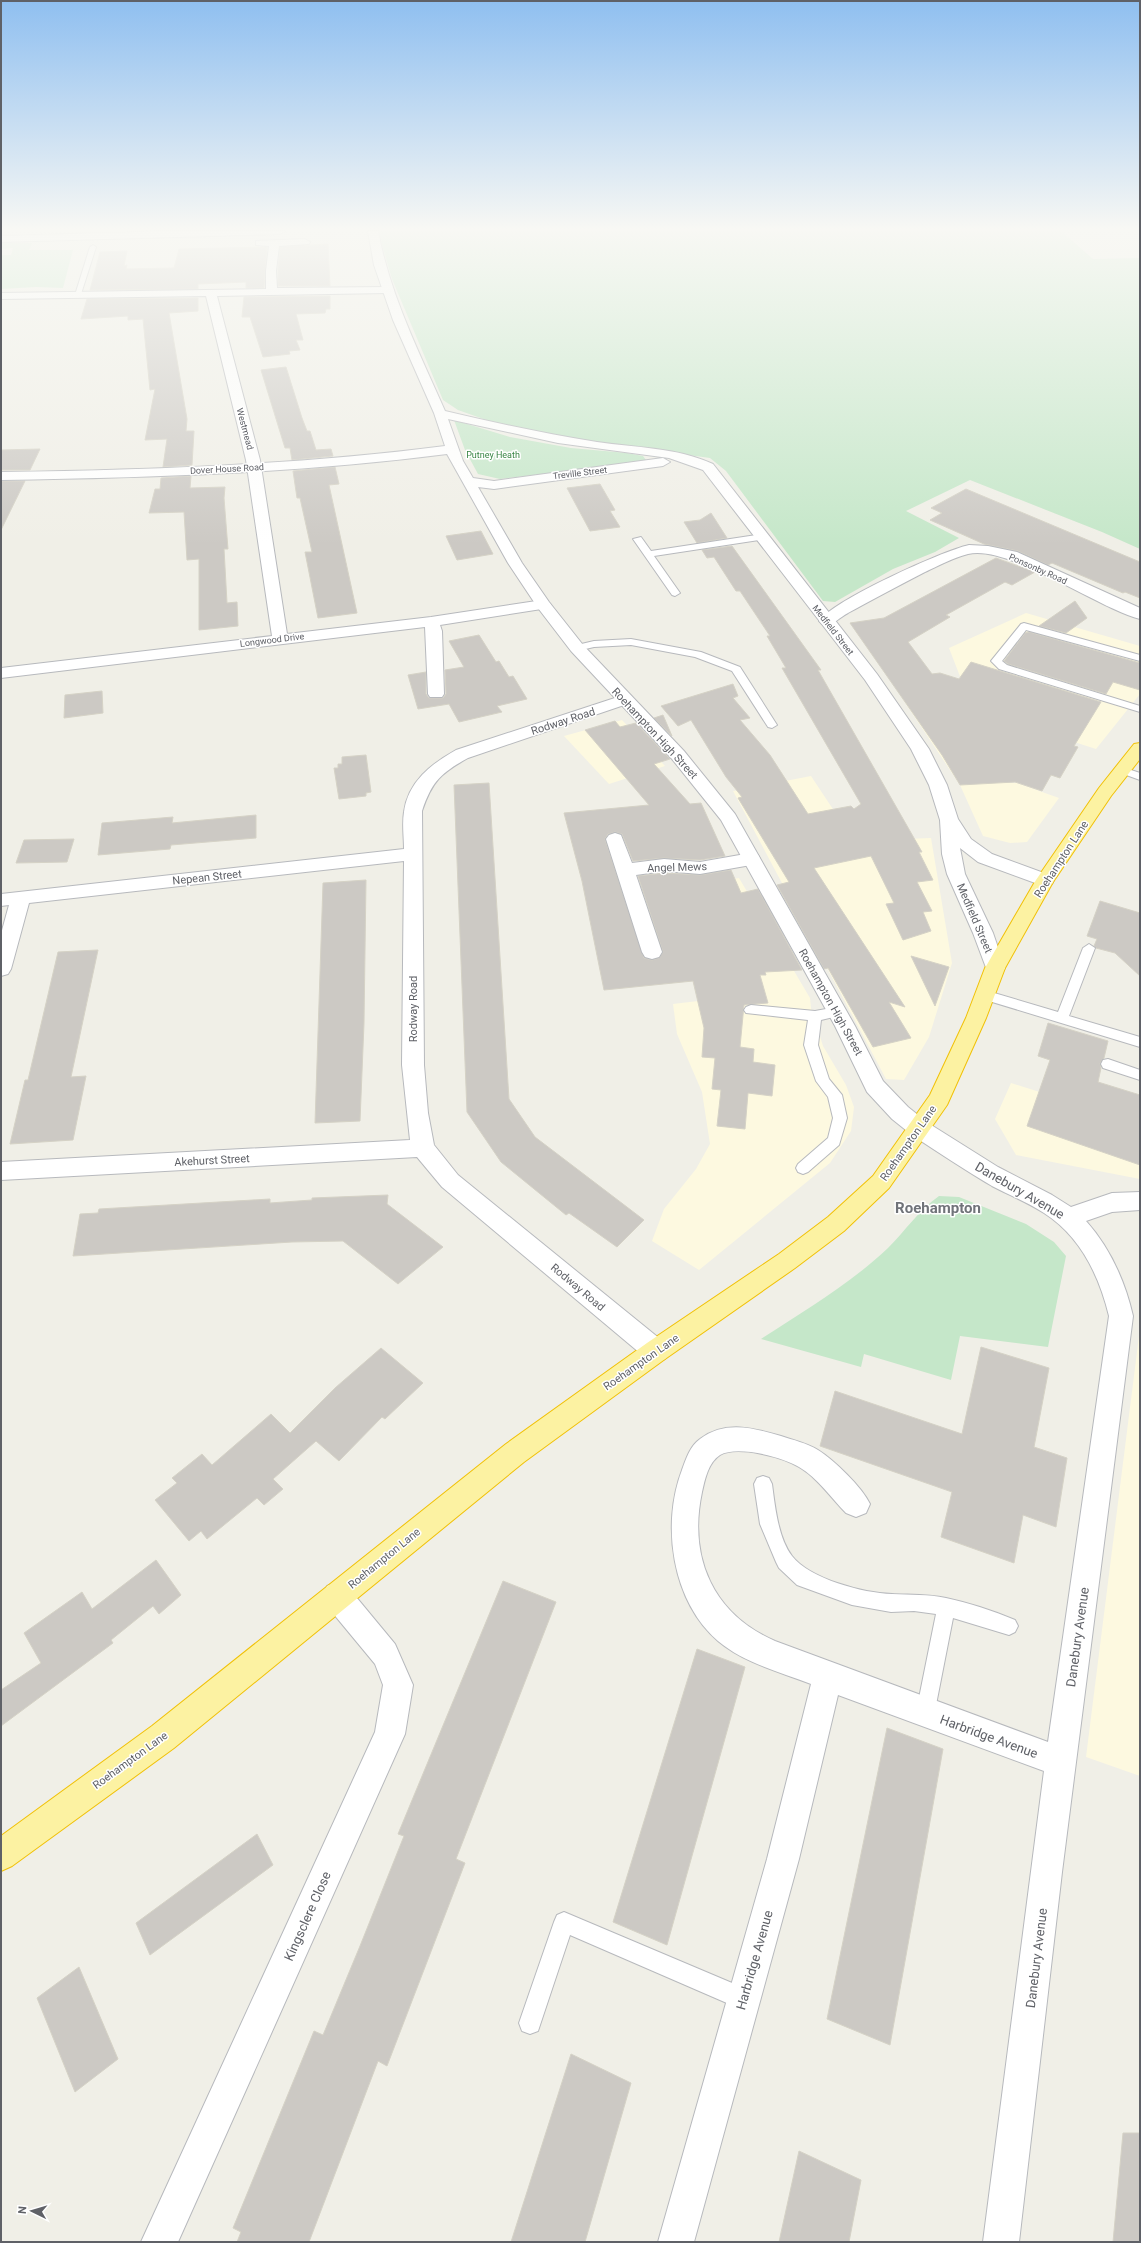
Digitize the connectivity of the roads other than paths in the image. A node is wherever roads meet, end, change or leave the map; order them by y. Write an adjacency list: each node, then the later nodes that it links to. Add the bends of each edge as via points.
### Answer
1 (221, 336): 6 (street, Westmead)
2 (406, 336): 3 (street)
3 (440, 413): 4 (street); 5 (street, Medfield Street, via 524,434)
4 (452, 449): 6 (street, Dover House Road); 8 (street, via 456,461)
5 (691, 459): 8 (street, Treville Street, via 494,485); 9 (street, Medfield Street, via 708,467)
6 (254, 468): 7 (street, Dover House Road); 17 (street, Westmead)
7 (1, 476)
8 (470, 482): 13 (street, Roehampton High Street, via 487,517)
9 (763, 538): 11 (lane); 15 (street, Medfield Street)
10 (638, 539): 11 (lane)
11 (649, 554): 12 (lane)
12 (675, 593)
13 (543, 605): 16 (street, Longwood Drive); 18 (street, Roehampton High Street)
14 (1140, 614): 15 (street, Ponsonby Road, via 1012,555 988,550 968,550 947,556 882,588)
15 (827, 620): 28 (street, Medfield Street, via 871,677 920,749 938,785)
16 (432, 622): 17 (street, Longwood Drive); 21 (street)
17 (280, 639): 20 (street, Longwood Drive)
18 (577, 648): 22 (street, Roehampton High Street); 24 (lane, via 594,644 631,642 697,654 736,669)
19 (1140, 658): 23 (lane, via 1024,626 996,661 1003,667)
20 (1, 673)
21 (436, 694)
22 (624, 700): 30 (street, Rodway Road, via 462,754 438,767 421,785 413,811); 31 (street, Roehampton High Street, via 678,755 712,796 729,818)
23 (1140, 709)
24 (772, 725)
25 (1140, 748): 26 (highway, Roehampton Lane)
26 (1122, 770): 27 (lane); 33 (highway, Roehampton Lane, via 1104,792)
27 (1140, 777)
28 (949, 820): 33 (street, Medfield Street, via 965,843 985,858); 38 (street, Medfield Street, via 951,854 956,874 983,933)
29 (615, 839): 32 (street)
30 (412, 854): 34 (street, Nepean Street); 49 (street, Rodway Road, via 413,1065)
31 (751, 859): 32 (street, Angel Mews, via 700,868 664,866); 42 (street, Roehampton High Street)
32 (626, 870): 37 (street)
33 (1045, 880): 38 (highway, Roehampton Lane)
34 (20, 898): 35 (street, Nepean Street); 39 (street)
35 (1, 900)
36 (1089, 948): 44 (lane)
37 (652, 952)
38 (995, 968): 40 (highway, Roehampton Lane)
39 (1, 969)
40 (984, 995): 44 (lane); 48 (highway, Roehampton Lane, via 939,1099)
41 (751, 1010): 43 (lane)
42 (837, 1012): 43 (lane); 48 (street, Roehampton High Street, via 875,1086 900,1113)
43 (815, 1016): 50 (lane, via 811,1045 823,1081 835,1095 840,1118 834,1141)
44 (1062, 1018): 45 (lane)
45 (1140, 1042)
46 (1108, 1064): 47 (lane)
47 (1140, 1075)
48 (920, 1129): 53 (street, Danebury Avenue); 54 (highway, Roehampton Lane, via 881,1182 836,1224 748,1290)
49 (423, 1148): 51 (street, Akehurst Street); 54 (street, Rodway Road, via 450,1181)
50 (803, 1168)
51 (1, 1171)
52 (1140, 1201): 53 (street, via 1107,1202)
53 (1069, 1218): 62 (street, Danebury Avenue, via 1091,1245 1108,1274 1117,1294 1121,1316)
54 (656, 1351): 57 (highway, Roehampton Lane, via 515,1453)
55 (763, 1484): 58 (lane, via 769,1524 782,1556 802,1579 852,1596 891,1603 914,1602)
56 (856, 1504): 60 (street, Harbridge Avenue, via 810,1459 763,1441 743,1439 721,1441 709,1448 696,1464 689,1489 685,1520 688,1556 701,1598 714,1617 747,1644)
57 (337, 1596): 63 (highway, Roehampton Lane, via 163,1737); 66 (street, Kingsclere Close, via 385,1654 398,1685 390,1734)
58 (946, 1606): 59 (lane); 61 (lane)
59 (1009, 1626)
60 (828, 1676): 61 (street, Harbridge Avenue); 64 (street, Harbridge Avenue, via 783,1859)
61 (926, 1713): 62 (street, Harbridge Avenue)
62 (1061, 1762): 68 (street, Danebury Avenue)
63 (1, 1855)
64 (743, 1999): 65 (lane, via 564,1922); 67 (street, Harbridge Avenue)
65 (530, 2023)
66 (159, 2242)
67 (676, 2242)
68 (1001, 2242)

